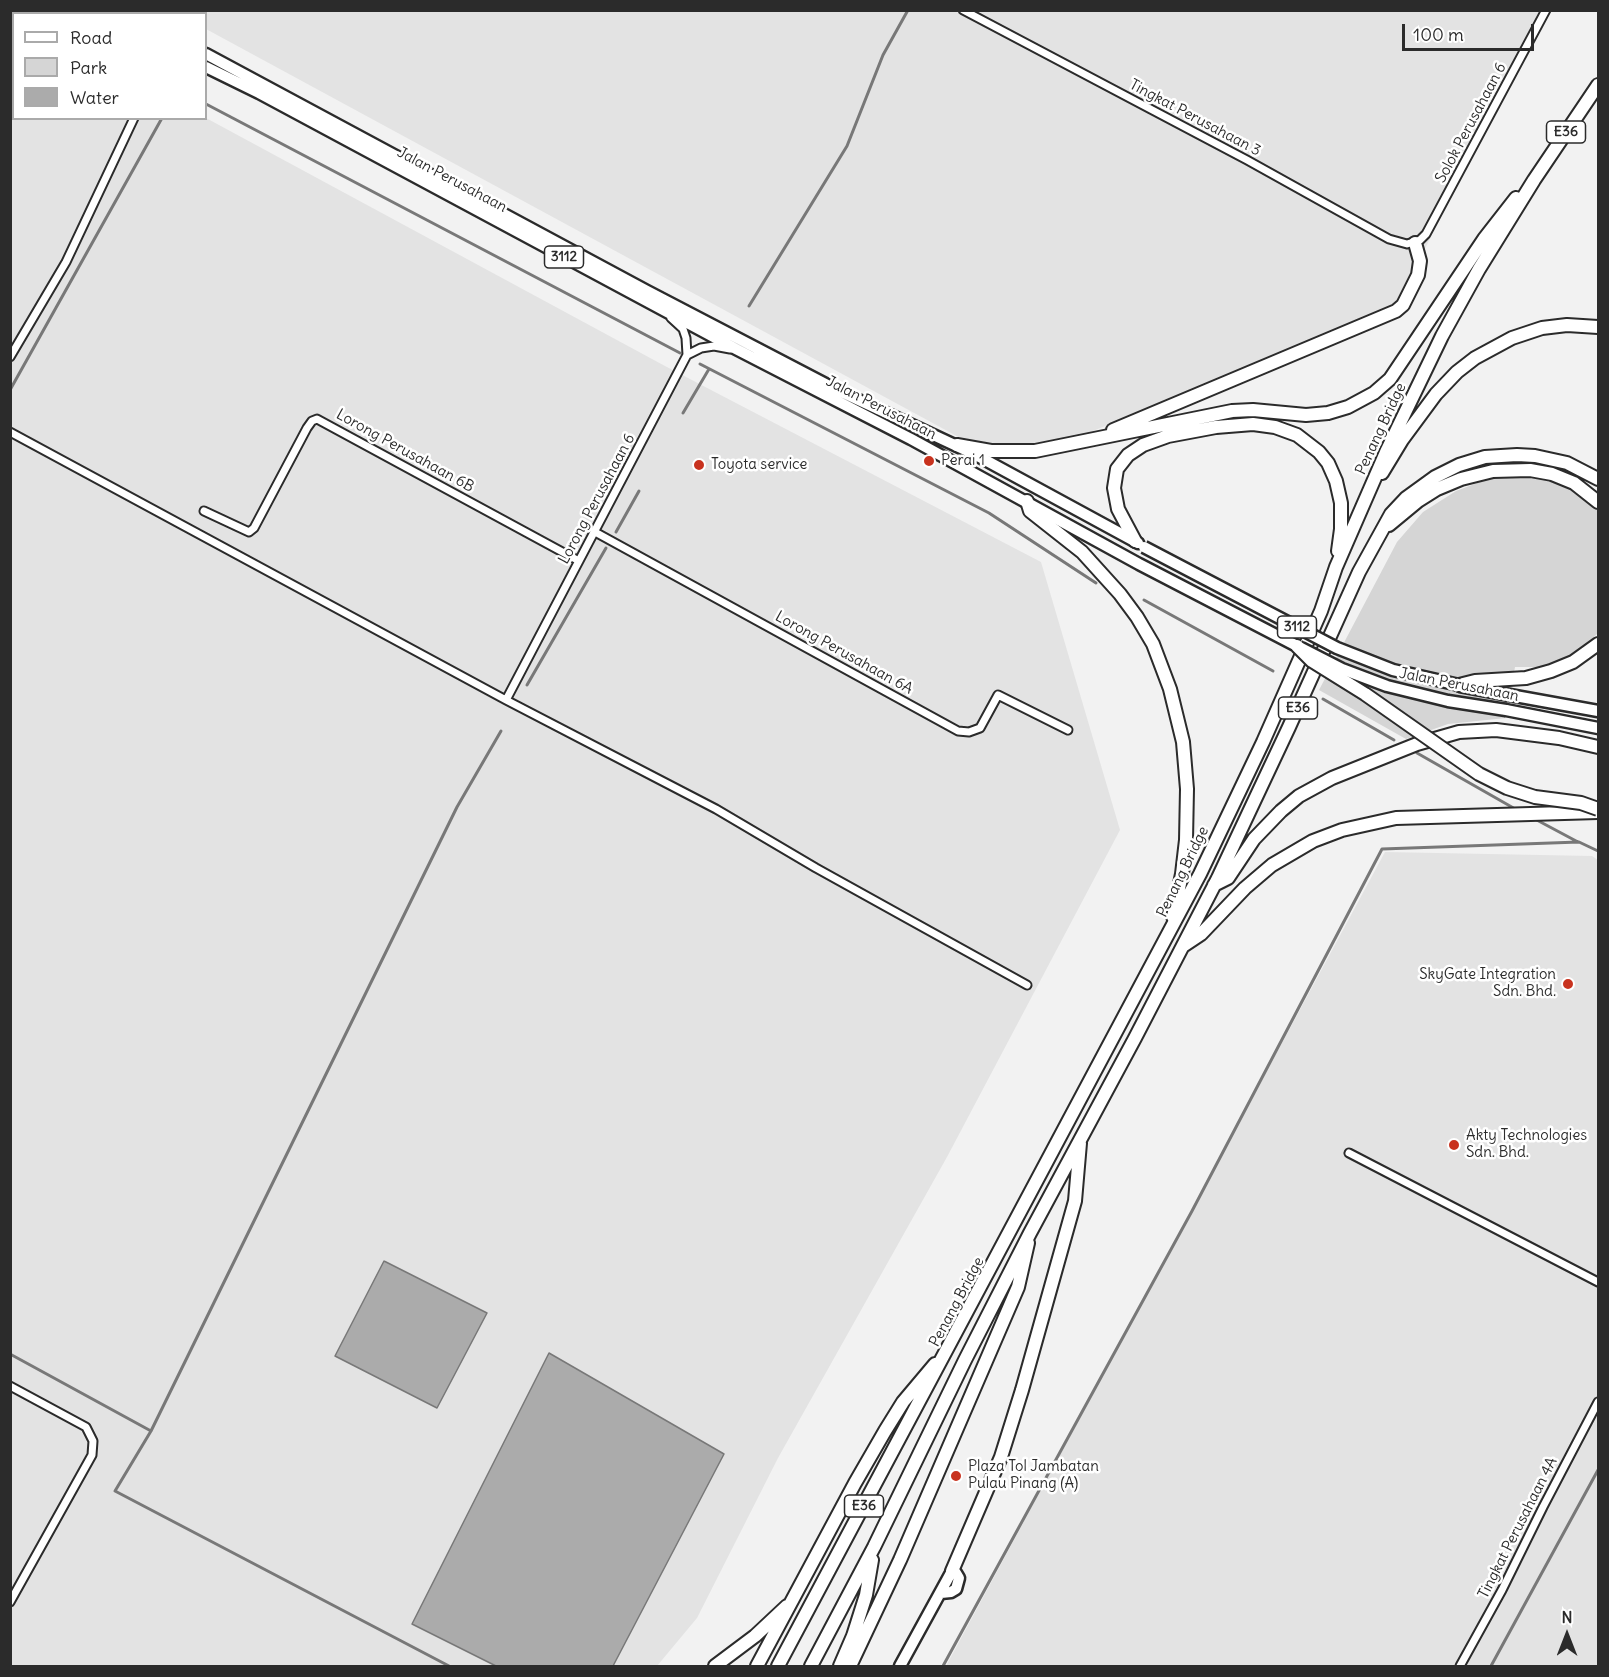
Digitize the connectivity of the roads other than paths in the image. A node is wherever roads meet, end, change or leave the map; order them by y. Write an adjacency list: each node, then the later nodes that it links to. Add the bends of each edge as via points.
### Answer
1 (124, 10): 4 (main road)
2 (963, 10): 10 (street, Tingkat Perusahaan 3, via 1389,239)
3 (1546, 10): 10 (street, Solok Perusahaan 6, via 1426,234)
4 (131, 12)
5 (207, 55): 18 (main road, Jalan Perusahaan / 3112, via 835,389)
6 (208, 69): 11 (main road, Jalan Perusahaan / 3112)
7 (1599, 85): 9 (highway, Penang Bridge / E36)
8 (133, 120): 15 (street, via 66,262)
9 (1534, 180): 17 (highway, via 1507,208 1390,379 1374,393 1338,411 1318,415 1232,411); 20 (highway, Penang Bridge / E36, via 1442,336)
10 (1415, 243): 17 (highway, via 1420,261 1418,274 1396,311)
11 (664, 311): 13 (main road, Jalan Perusahaan / 3112); 14 (street, via 683,329)
12 (1599, 327): 20 (highway, via 1554,326 1532,331 1467,364 1427,404)
13 (736, 349): 14 (street, via 714,346); 21 (main road, Jalan Perusahaan / 3112)
14 (687, 355): 24 (street, Lorong Perusahaan 6)
15 (10, 357)
16 (10, 432): 32 (street)
17 (1096, 440): 18 (highway, via 1021,452)
18 (957, 445): 26 (main road, Jalan Perusahaan / 3112)
19 (1599, 479): 25 (highway, via 1567,464 1536,456 1500,455 1474,460 1435,477 1406,498 1391,514)
20 (1368, 491): 28 (highway, Penang Bridge / E36)
21 (1027, 501): 30 (main road, Jalan Perusahaan / 3112); 39 (highway, via 1030,511 1082,552 1120,594 1153,644 1170,689 1185,753 1187,819 1182,874)
22 (1599, 502): 25 (highway, via 1574,483 1552,474 1492,471 1427,494)
23 (204, 511): 27 (street, Lorong Perusahaan 6B, via 249,532 254,528 307,428 318,419)
24 (595, 532): 27 (street, Lorong Perusahaan 6); 35 (street, Lorong Perusahaan 6A, via 958,731 980,728 998,695)
25 (1382, 532): 38 (highway, E36, via 1351,588)
26 (1139, 544): 28 (highway, via 1118,509 1114,488 1117,470 1132,451 1150,442 1197,430 1266,425 1305,440 1331,468 1341,512); 31 (main road, Jalan Perusahaan / 3112, bridge, via 1356,656 1393,670)
27 (579, 561): 32 (street, Lorong Perusahaan 6)
28 (1336, 567): 39 (highway, Penang Bridge / E36, via 1321,611 1263,742)
29 (1599, 644): 31 (highway, via 1563,667 1526,678 1475,681)
30 (1297, 646): 34 (main road, Jalan Perusahaan / 3112, bridge, via 1387,686); 37 (highway, bridge, via 1312,661 1494,782 1535,797 1581,803)
31 (1459, 686): 33 (main road, Jalan Perusahaan / 3112)
32 (506, 700): 41 (street, via 716,809)
33 (1599, 711)
34 (1599, 728)
35 (1068, 730)
36 (1599, 747): 38 (highway, via 1496,730 1459,732 1417,744 1299,796 1254,839 1228,878)
37 (1599, 810): 40 (highway, via 1396,818 1342,830 1313,841 1257,876 1201,934)
38 (1214, 885): 40 (highway, E36)
39 (1170, 933): 46 (highway, Penang Bridge / E36)
40 (1182, 946): 42 (highway, E36)
41 (1027, 985)
42 (1080, 1139): 44 (highway, E36); 50 (highway, via 1075,1201 1022,1390 997,1467)
43 (1349, 1153): 45 (street)
44 (1030, 1233): 49 (highway, E36); 58 (highway, E36, via 1018,1287)
45 (1599, 1282)
46 (950, 1347): 52 (highway, via 903,1401); 55 (highway, Penang Bridge / E36)
47 (10, 1386): 51 (street, via 86,1427 93,1441 92,1455)
48 (1599, 1402): 60 (street, Tingkat Perusahaan 4A)
49 (874, 1547): 56 (highway, E36); 57 (highway, via 863,1605)
50 (952, 1571): 59 (main road)
51 (10, 1602)
52 (791, 1603): 53 (highway); 54 (highway)
53 (715, 1666)
54 (757, 1666)
55 (778, 1666)
56 (811, 1666)
57 (840, 1666)
58 (850, 1666)
59 (900, 1666)
60 (1460, 1666)

